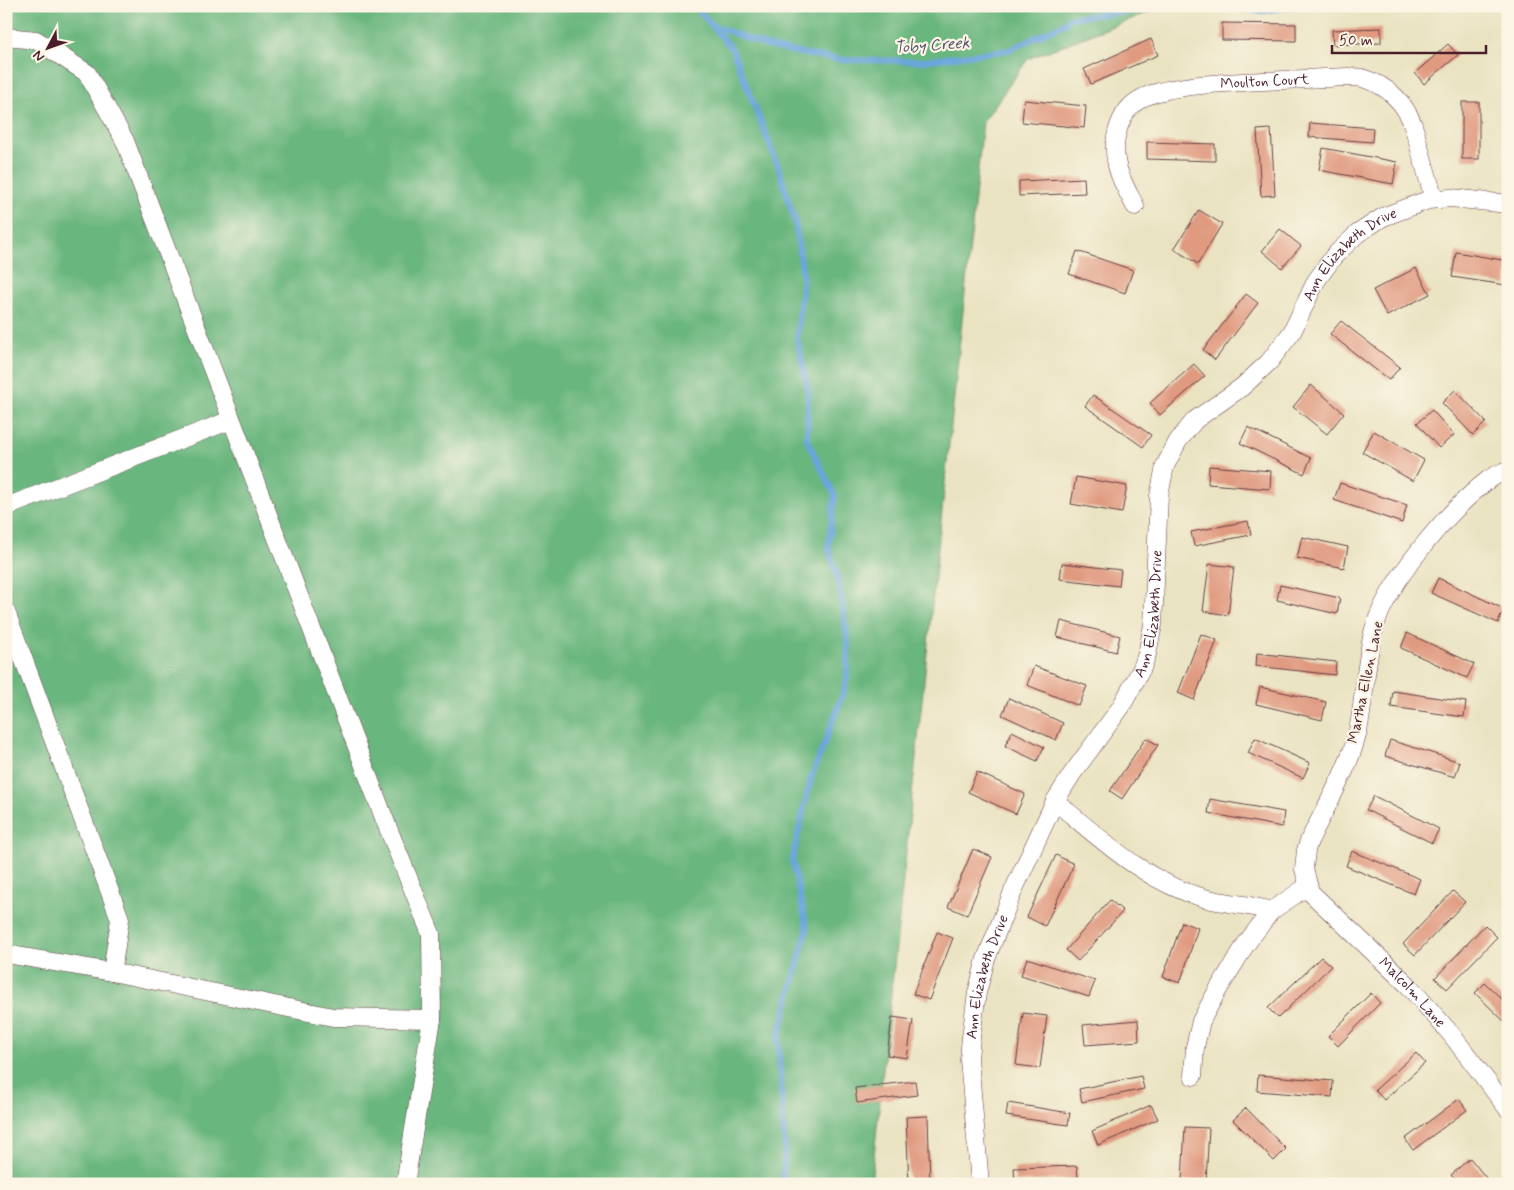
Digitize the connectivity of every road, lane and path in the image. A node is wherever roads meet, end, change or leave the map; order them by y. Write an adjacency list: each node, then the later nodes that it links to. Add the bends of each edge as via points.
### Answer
1 (6, 37): 5 (street, via 36,40 87,73 125,141)
2 (1434, 199): 3 (street, Ann Elizabeth Drive); 4 (street, Moulton Court, via 1410,115 1383,86 1364,79 1344,77 1190,87 1155,92 1139,100 1121,119 1115,141 1118,170); 9 (street, Ann Elizabeth Drive, via 1397,210 1357,234 1334,256 1316,281 1292,332 1269,362 1242,387 1195,420 1178,441 1165,466 1159,496 1153,625 1147,654 1120,708)
3 (1508, 204)
4 (1135, 206)
5 (230, 420): 7 (street); 14 (street, via 431,934)
6 (1508, 470): 10 (street, Martha Ellen Lane, via 1489,479 1453,511 1410,563 1380,611 1366,664 1358,731 1348,762 1306,850 1304,869)
7 (6, 507)
8 (6, 612): 13 (street, via 120,919)
9 (1055, 801): 11 (street, via 1122,856 1169,886 1204,898); 18 (street, Ann Elizabeth Drive, via 1014,889 986,959 977,993 969,1059)
10 (1308, 886): 11 (street); 16 (street, Malcolm Lane, via 1316,899 1408,985 1451,1034)
11 (1272, 911): 15 (street, via 1246,944 1201,1021)
12 (6, 954): 13 (street)
13 (112, 972): 14 (street, via 333,1017)
14 (432, 1019): 17 (street)
15 (1193, 1076)
16 (1508, 1109)
17 (405, 1184)
18 (980, 1184)

